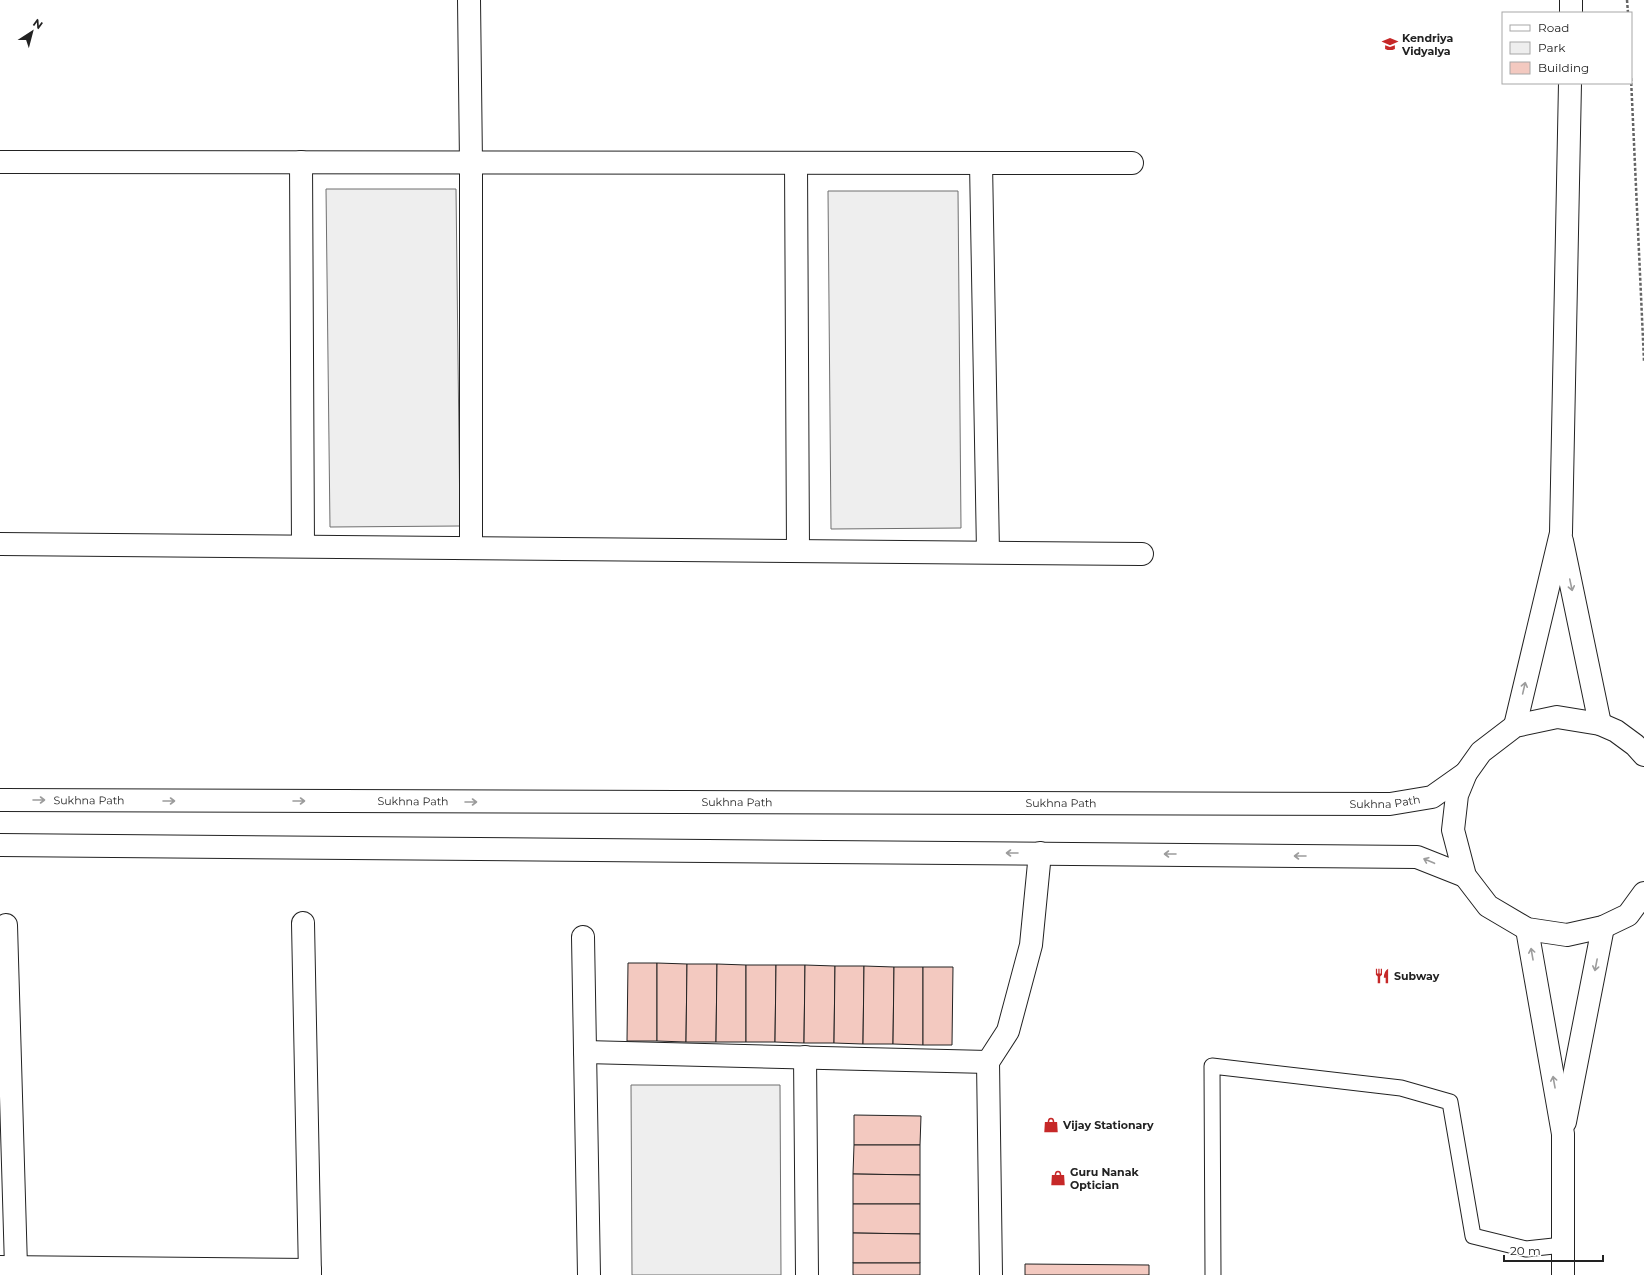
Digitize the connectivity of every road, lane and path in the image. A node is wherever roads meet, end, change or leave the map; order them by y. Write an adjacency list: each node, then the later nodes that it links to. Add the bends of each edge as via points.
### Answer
1 (469, 0): 10 (street)
2 (1571, 0): 4 (street)
3 (1627, 0): 5 (path)
4 (1571, 12)
5 (1628, 12)
6 (1570, 84): 15 (street)
7 (1631, 84): 14 (path)
8 (0, 162): 9 (street)
9 (301, 162): 10 (street); 17 (street)
10 (471, 163): 11 (street); 18 (street)
11 (796, 163): 12 (street); 19 (street)
12 (981, 163): 13 (street); 20 (street)
13 (1132, 163)
14 (1644, 361)
15 (1561, 533): 22 (street, one-way to 22); 23 (street, one-way to 15)
16 (0, 544): 17 (street)
17 (303, 546): 18 (street)
18 (471, 548): 19 (street)
19 (798, 551): 20 (street)
20 (988, 552): 21 (street)
21 (1142, 554)
22 (1600, 724): 23 (street, via 1557,717); 24 (street, via 1616,731 1636,745)
23 (1516, 726): 25 (street, via 1481,752)
24 (1644, 755)
25 (1466, 773): 26 (street, Sukhna Path, one-way to 25, via 1390,804 1432,797); 29 (street, via 1457,795 1452,830)
26 (0, 800)
27 (0, 845): 28 (street, one-way to 27)
28 (1040, 853): 29 (street, one-way to 28, via 1417,856); 38 (street, via 1031,946 1008,1031)
29 (1465, 876): 34 (street, via 1488,906)
30 (1644, 893): 33 (street, via 1628,914)
31 (303, 923): 42 (street)
32 (6, 925): 41 (street)
33 (1603, 927): 34 (street, via 1567,935); 39 (street, one-way to 39)
34 (1527, 929): 39 (street, one-way to 34)
35 (583, 937): 36 (street)
36 (585, 1052): 37 (street); 43 (street)
37 (805, 1058): 38 (street); 44 (street)
38 (988, 1062): 45 (street)
39 (1563, 1134): 40 (street)
40 (1563, 1245): 46 (lane, via 1526,1249 1473,1236 1450,1102 1401,1088 1212,1066); 47 (street)
41 (8, 1267): 42 (street)
42 (310, 1272)
43 (589, 1275)
44 (807, 1275)
45 (991, 1275)
46 (1213, 1275)
47 (1563, 1275)

